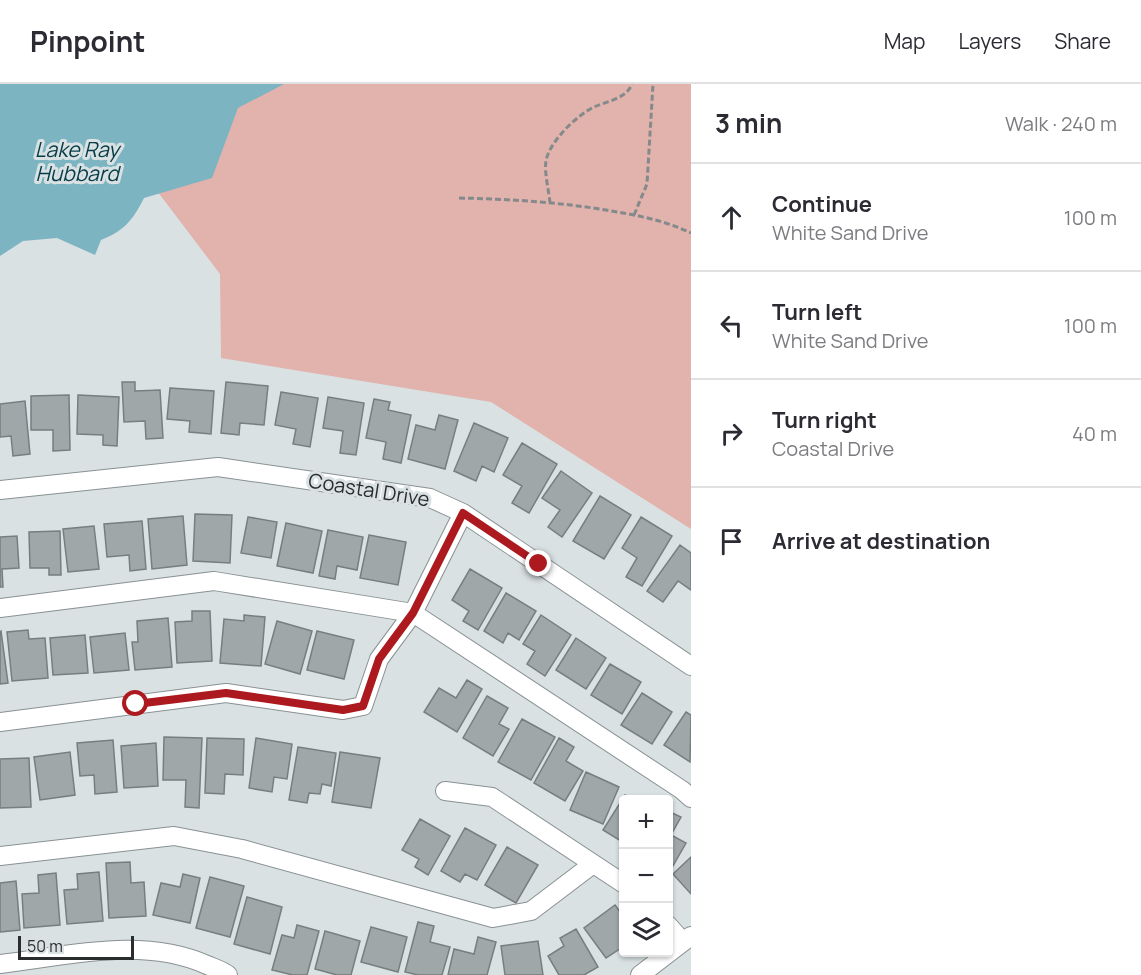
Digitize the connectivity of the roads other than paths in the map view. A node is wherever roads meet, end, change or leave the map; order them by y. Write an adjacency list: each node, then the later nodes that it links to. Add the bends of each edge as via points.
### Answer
1 (0, 490): 2 (street, Coastal Drive, via 218,468 430,498)
2 (463, 513): 4 (street); 5 (street, Coastal Drive)
3 (0, 609): 4 (street, via 214,581)
4 (413, 613): 6 (street, via 379,659 363,706 343,710 226,693); 8 (street)
5 (691, 666)
6 (0, 722)
7 (445, 791): 10 (street, via 492,797)
8 (691, 798)
9 (0, 856): 10 (street, via 174,836 242,849 493,918 531,911)
10 (593, 864): 11 (street)
11 (619, 881)
12 (673, 929): 13 (street)
13 (687, 939): 16 (street)
14 (0, 964): 15 (street, via 137,949 171,952)
15 (228, 975)
16 (640, 975)

